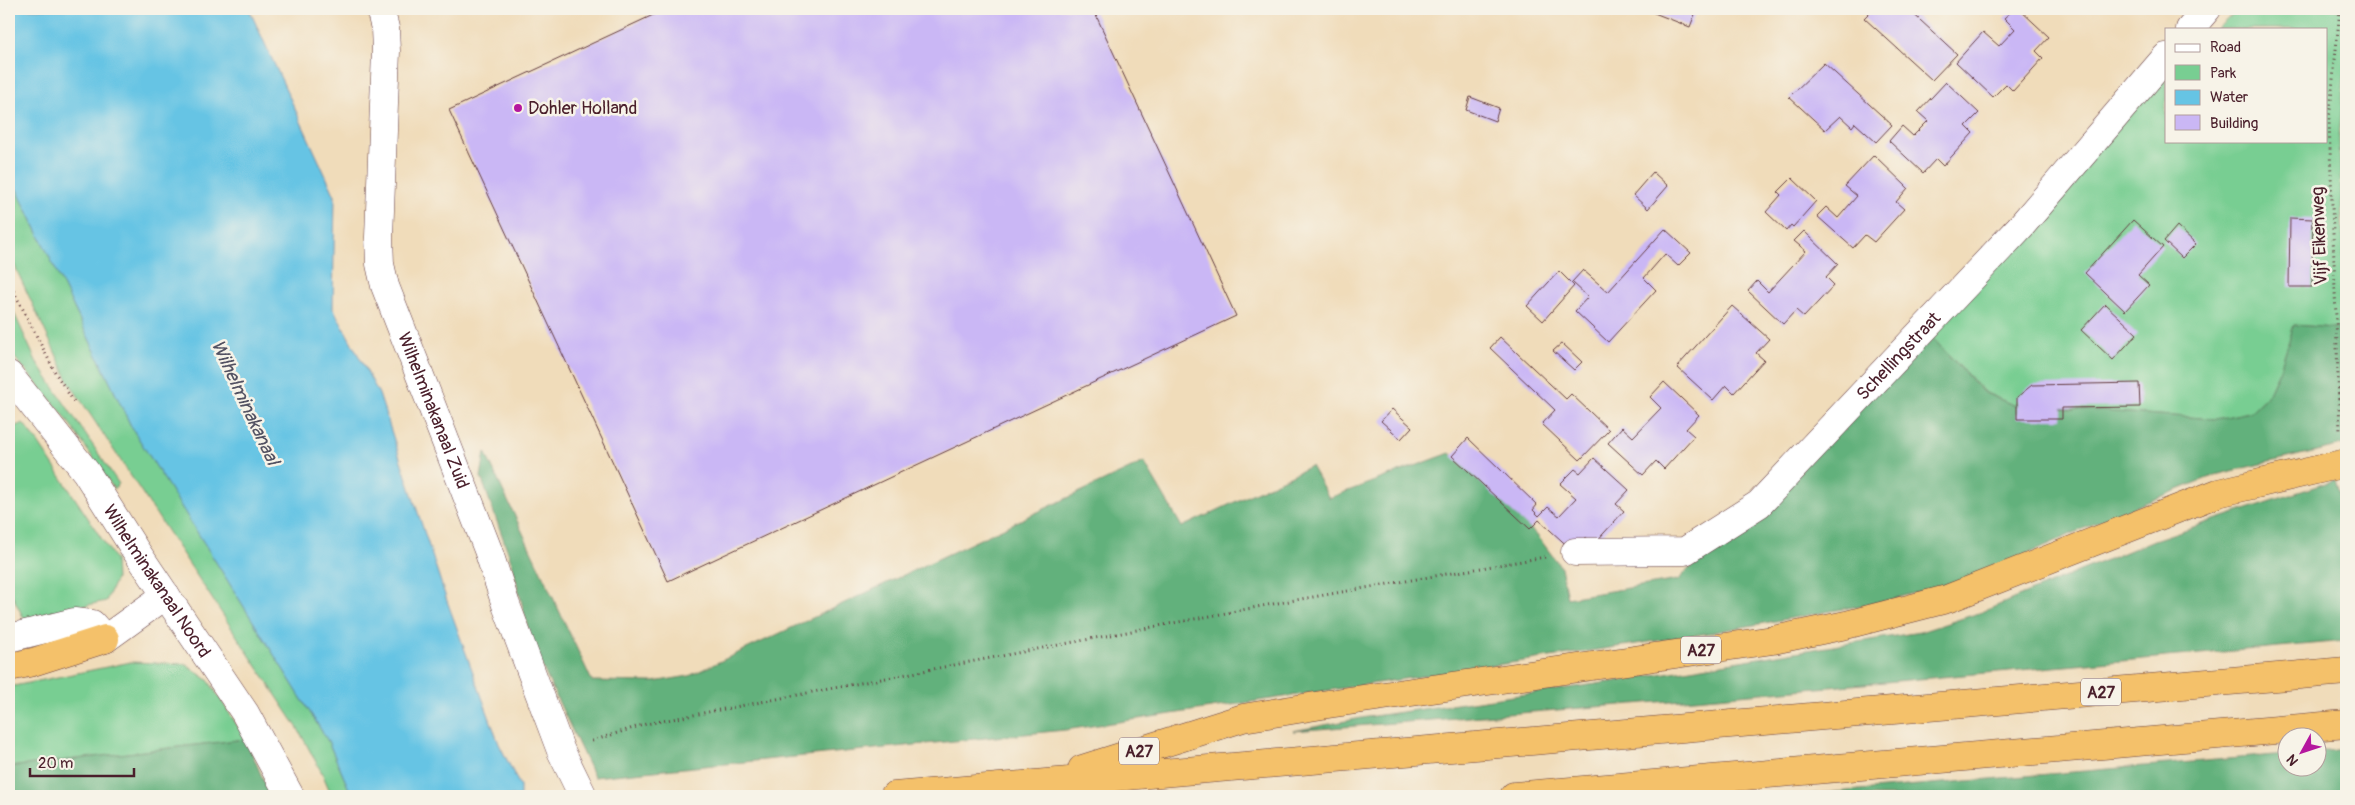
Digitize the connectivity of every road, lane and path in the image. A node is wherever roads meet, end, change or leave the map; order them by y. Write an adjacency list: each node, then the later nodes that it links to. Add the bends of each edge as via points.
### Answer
1 (380, 9): 15 (street, Wilhelminakanaal Zuid, via 386,51 380,264)
2 (2208, 9): 4 (street)
3 (2340, 9): 7 (path, Vijf Eikenweg, via 2329,120)
4 (2191, 28)
5 (2165, 58): 8 (street, Schellingstraat, via 2020,226 1759,504 1684,551)
6 (9, 375): 9 (street, Wilhelminakanaal Noord, via 86,472)
7 (2344, 463): 16 (highway, A27, via 2218,492 1946,599 1846,625 1773,640 1243,718)
8 (1575, 552): 15 (path, via 1278,603 646,724)
9 (166, 595): 11 (street); 17 (street, Wilhelminakanaal Noord, via 245,713)
10 (9, 638): 11 (street, via 74,622 92,624)
11 (105, 639): 12 (highway)
12 (9, 668)
13 (2346, 671): 16 (highway, A27)
14 (2346, 724): 20 (highway)
15 (561, 751): 18 (street, Wilhelminakanaal Zuid)
16 (1035, 784): 19 (highway, A27)
17 (290, 796)
18 (583, 796)
19 (894, 796)
20 (1514, 796)

